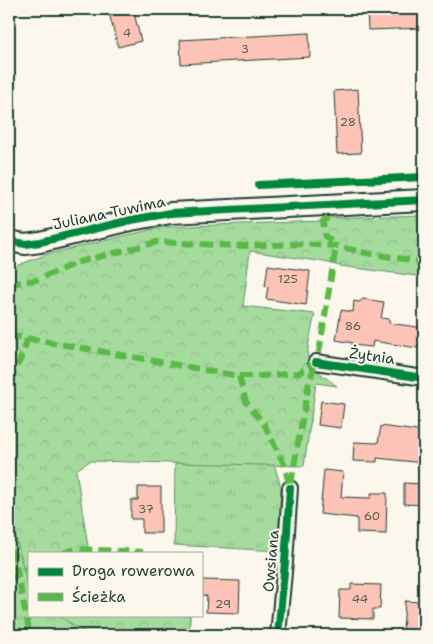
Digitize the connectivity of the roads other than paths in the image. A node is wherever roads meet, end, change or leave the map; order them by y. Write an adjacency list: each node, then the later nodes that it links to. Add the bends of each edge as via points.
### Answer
1 (424, 200): 2 (street, Juliana Tuwima, via 171,213 40,242)
2 (9, 241)
3 (316, 362): 4 (street, Żytnia)
4 (424, 378)
5 (290, 488): 6 (street, Owsiana)
6 (278, 635)

